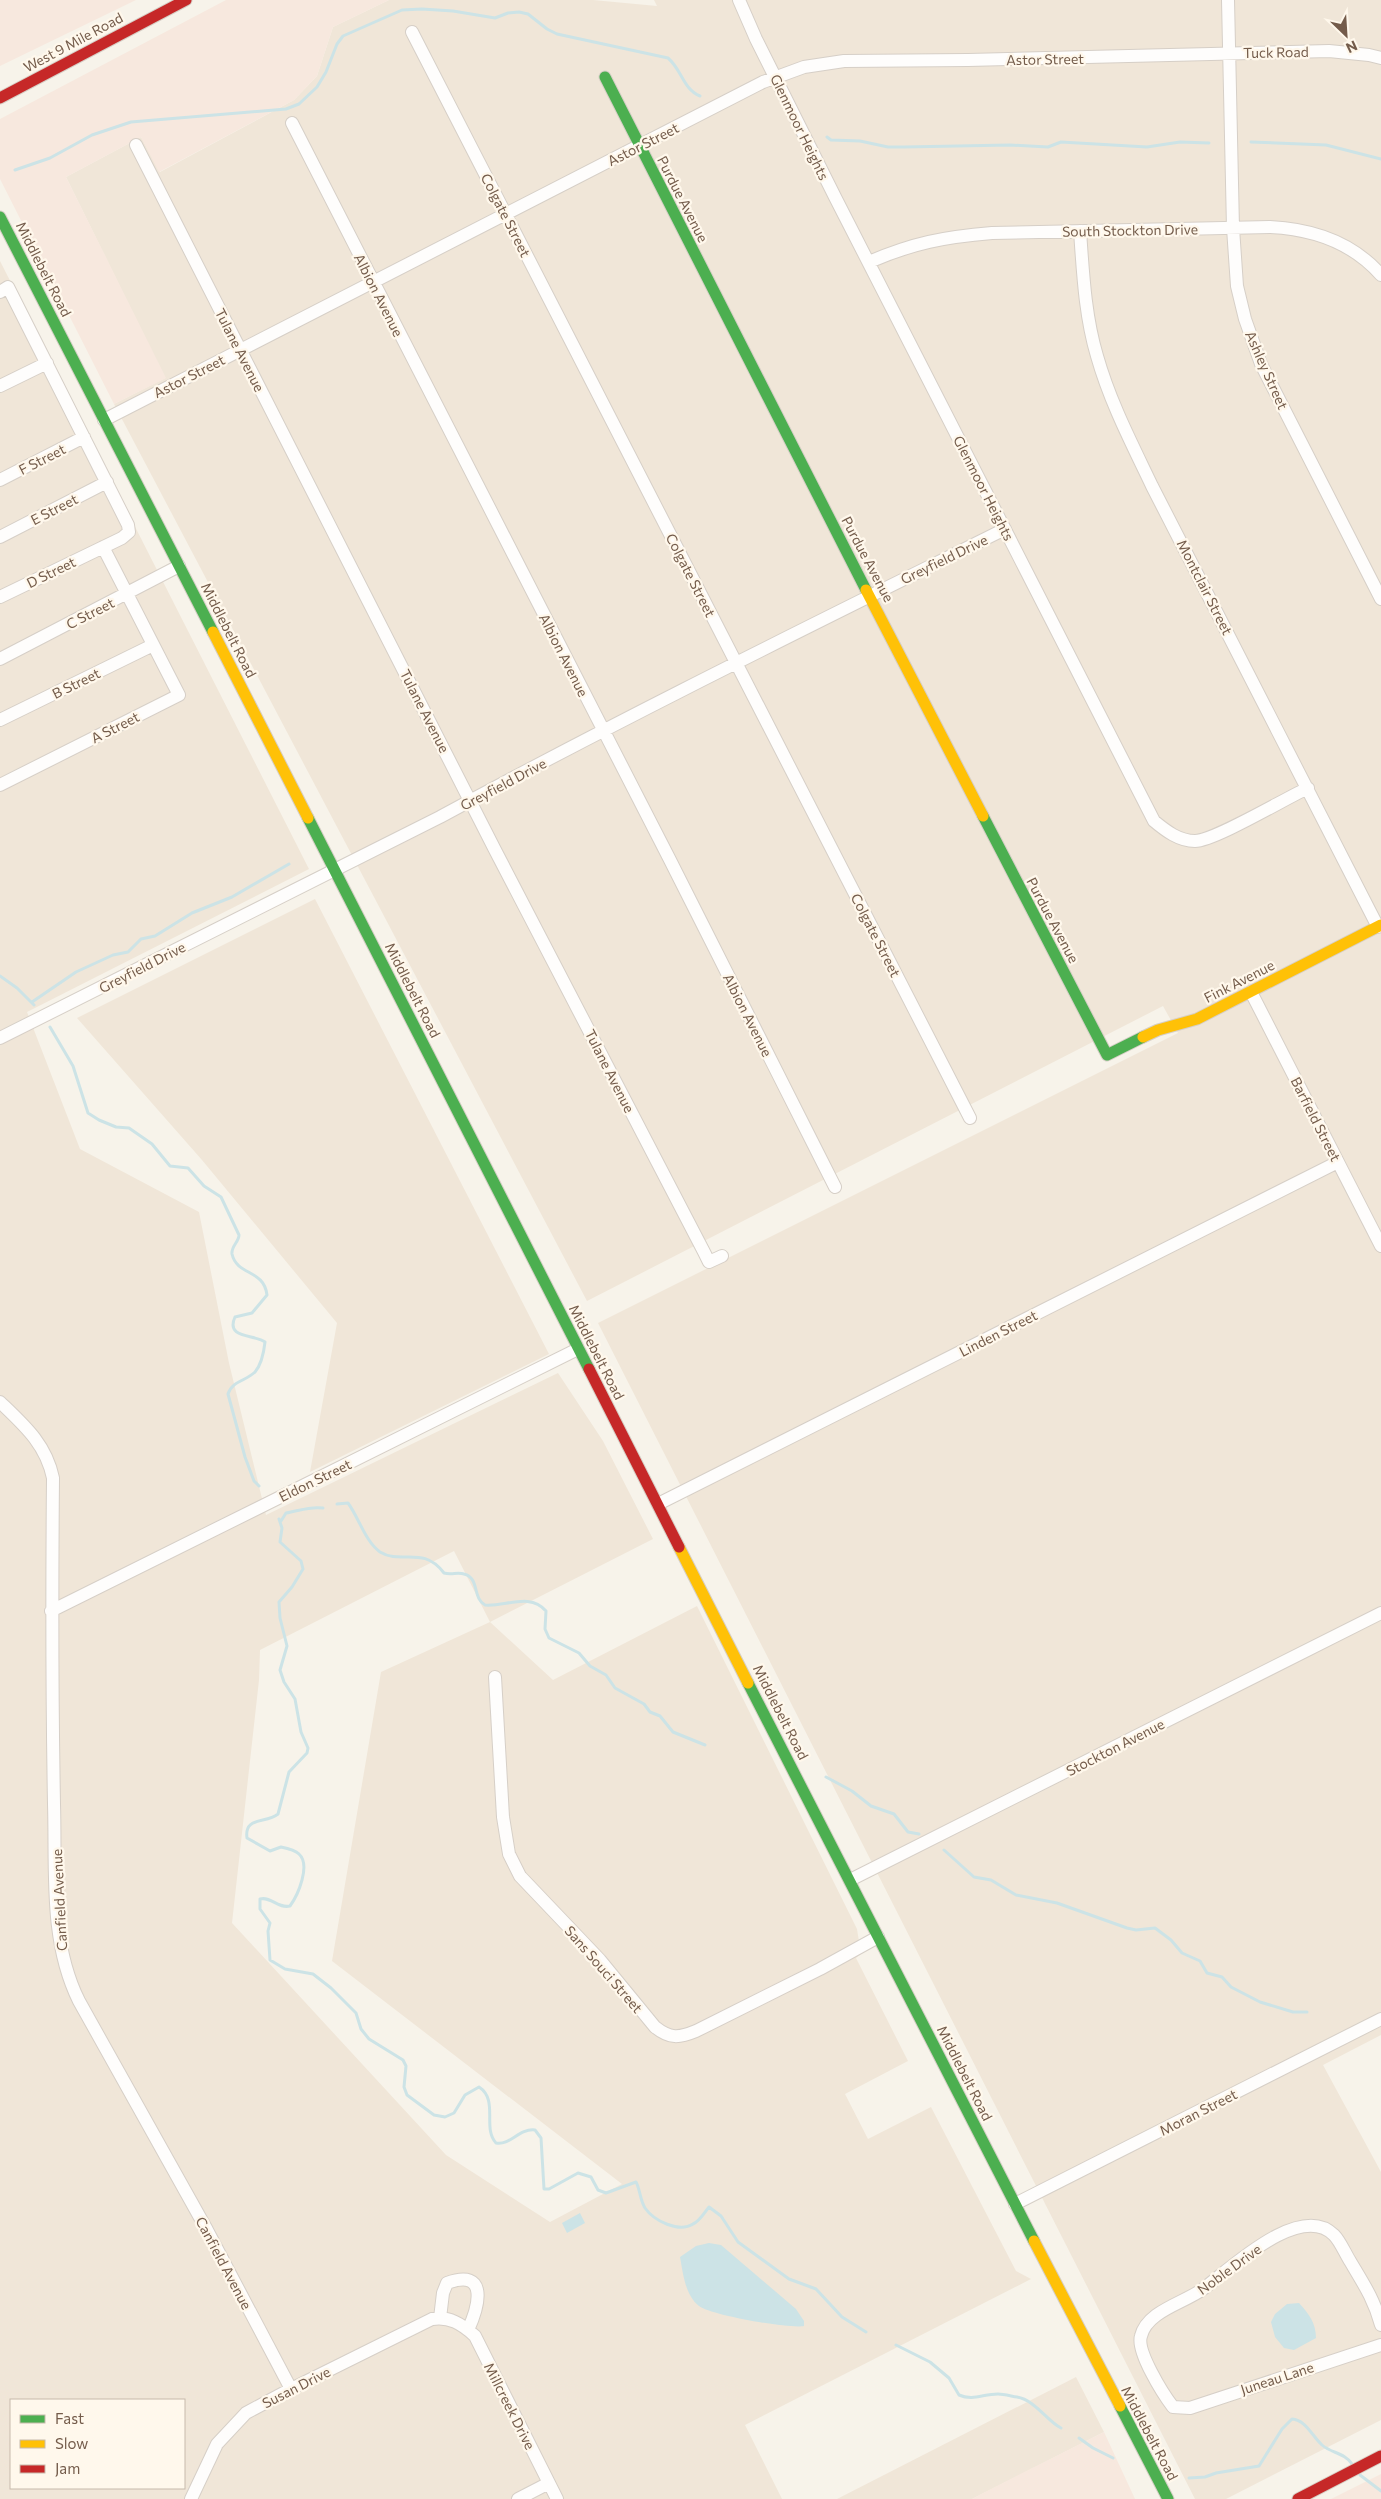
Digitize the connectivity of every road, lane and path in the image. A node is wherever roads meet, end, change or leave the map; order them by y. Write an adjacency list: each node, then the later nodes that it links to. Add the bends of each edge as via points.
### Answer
1 (186, 0): 9 (street, West 9 Mile Road)
2 (739, 0): 8 (street, Glenmoor Heights)
3 (1228, 0): 5 (street, Ashley Street)
4 (412, 32): 13 (street, Colgate Street)
5 (1230, 53): 6 (street, Tuck Road, via 1329,51); 8 (street, Astor Street, via 844,61 804,67); 15 (street, Ashley Street)
6 (1381, 58)
7 (605, 77): 12 (street, Purdue Avenue)
8 (776, 77): 12 (street, Astor Street); 17 (street, Glenmoor Heights)
9 (0, 98)
10 (292, 124): 19 (street, Albion Avenue)
11 (136, 145): 21 (street, Tulane Avenue)
12 (640, 145): 13 (street, Astor Street); 33 (street, Purdue Avenue)
13 (506, 214): 19 (street, Astor Street); 38 (street, Colgate Street)
14 (0, 217): 24 (street, Middlebelt Road)
15 (1233, 228): 16 (street, South Stockton Drive); 18 (street, South Stockton Drive, via 1286,228 1320,234 1352,250); 35 (street, Ashley Street, via 1239,293 1255,349)
16 (1080, 231): 17 (street, South Stockton Drive, via 948,236 904,247); 42 (street, Montclair Street, via 1093,340 1108,391 1152,486)
17 (869, 262): 28 (street, Glenmoor Heights)
18 (1381, 275)
19 (373, 283): 21 (street, Astor Street); 40 (street, Albion Avenue)
20 (4, 290): 22 (street)
21 (240, 350): 24 (street, Astor Street); 43 (street, Tulane Avenue)
22 (47, 363): 23 (street); 25 (street)
23 (0, 386)
24 (104, 420): 31 (street, Middlebelt Road)
25 (84, 438): 26 (street, F Street); 27 (street)
26 (0, 480)
27 (107, 482): 29 (street, E Street); 30 (street, D Street, via 129,532)
28 (1005, 528): 33 (street, Greyfield Drive); 42 (street, Glenmoor Heights, via 1147,808 1165,831 1196,841 1214,836)
29 (0, 537)
30 (103, 547): 32 (street, A Street); 34 (street, D Street)
31 (179, 566): 32 (street, C Street); 44 (street, Middlebelt Road)
32 (127, 594): 36 (street, A Street); 37 (street, C Street)
33 (870, 596): 38 (street, Greyfield Drive); 48 (street, Purdue Avenue)
34 (0, 597)
35 (1381, 599)
36 (153, 645): 39 (street, B Street); 41 (street, A Street, via 179,695)
37 (0, 658)
38 (737, 664): 40 (street, Greyfield Drive); 49 (street, Colgate Street)
39 (0, 720)
40 (603, 732): 43 (street, Greyfield Drive); 51 (street, Albion Avenue)
41 (0, 785)
42 (1308, 788): 45 (street, Montclair Street)
43 (470, 801): 44 (street, Greyfield Drive); 53 (street, Tulane Avenue, via 709,1262)
44 (335, 870): 47 (street, Greyfield Drive); 54 (street, Middlebelt Road)
45 (1379, 926): 46 (street, Fink Avenue)
46 (1251, 992): 48 (street, Fink Avenue, via 1197,1019 1158,1030); 50 (street, Barfield Street)
47 (0, 1038)
48 (1107, 1055)
49 (970, 1118)
50 (1338, 1162): 52 (street, Barfield Street); 56 (street, Linden Street)
51 (835, 1187)
52 (1381, 1246)
53 (722, 1256)
54 (578, 1349): 56 (street, Middlebelt Road); 57 (street, Eldon Street)
55 (0, 1402): 57 (street, Canfield Avenue, via 40,1443 53,1478)
56 (658, 1504): 60 (street, Middlebelt Road)
57 (51, 1611): 68 (street, Canfield Avenue, via 57,1912 64,1966 79,2002)
58 (1381, 1613): 60 (street, Stockton Avenue)
59 (495, 1677): 61 (street, Sans Souci Street, via 503,1816 509,1854 520,1876 666,2036 680,2038 696,2031)
60 (850, 1880): 61 (street, Middlebelt Road)
61 (878, 1937): 63 (street, Middlebelt Road)
62 (1381, 2019): 63 (street, Moran Street)
63 (1015, 2204): 75 (street, Middlebelt Road)
64 (440, 2318): 66 (street, Millcreek Drive, via 455,2321); 66 (street, via 447,2284 459,2279 472,2282 478,2288 479,2300); 68 (street, Susan Drive)
65 (1381, 2325): 69 (street, Noble Drive, via 1375,2303 1334,2235 1314,2226 1299,2226 1252,2249 1203,2289 1156,2316 1144,2328 1140,2346)
66 (468, 2330): 71 (street, Millcreek Drive, via 475,2336)
67 (1381, 2345): 69 (street, Juneau Lane, via 1190,2408)
68 (291, 2388): 72 (street, Susan Drive, via 246,2413 216,2444)
69 (1173, 2407)
70 (1381, 2456): 76 (street)
71 (549, 2483): 73 (street); 74 (street, Millcreek Drive)
72 (191, 2499)
73 (518, 2499)
74 (557, 2499)
75 (1168, 2499)
76 (1298, 2499)

